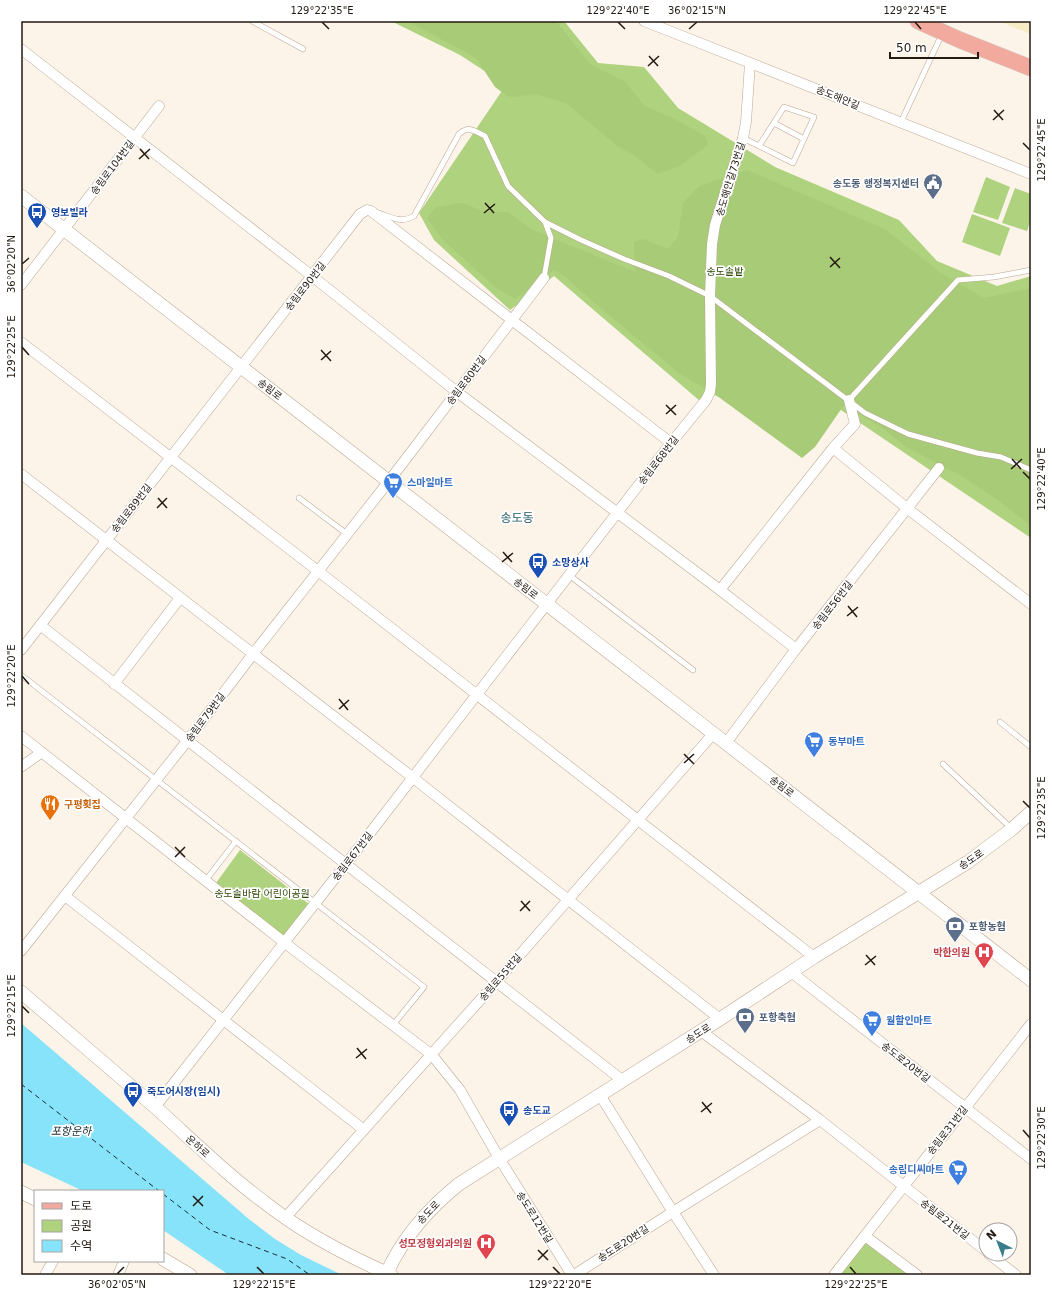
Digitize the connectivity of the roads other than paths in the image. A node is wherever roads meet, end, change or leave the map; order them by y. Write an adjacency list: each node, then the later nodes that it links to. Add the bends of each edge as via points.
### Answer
1 (252, 21): 6 (lane)
2 (644, 21): 7 (street, 송도해안길)
3 (918, 21): 4 (main road)
4 (942, 32): 8 (main road); 10 (lane)
5 (21, 49): 12 (street)
6 (303, 49)
7 (750, 62): 10 (street, 송도해안길); 13 (street, 송도해안길73번길)
8 (1031, 68)
9 (159, 106): 12 (street, 송림로104번길)
10 (901, 122): 16 (street, 송도해안길)
11 (774, 123): 14 (lane); 14 (lane, via 784,107 814,117); 15 (lane)
12 (135, 138): 20 (street, 송림로104번길); 22 (street)
13 (743, 138): 15 (lane); 25 (street, 송도해안길73번길, via 715,225)
14 (804, 139): 15 (lane, via 793,163)
15 (759, 146)
16 (1031, 174)
17 (21, 196): 20 (street, 송림로)
18 (371, 211): 19 (lane, via 402,221 414,216 459,134 468,129 485,136 508,186); 22 (street, 송림로90번길, via 367,210 360,214); 26 (street)
19 (545, 222): 23 (lane, via 551,238); 25 (lane)
20 (65, 229): 24 (street, 송림로104번길); 28 (street, 송림로)
21 (1031, 270): 30 (lane, via 958,280)
22 (312, 276): 28 (street, 송림로90번길); 29 (street)
23 (544, 278): 26 (street, 송림로80번길)
24 (21, 285)
25 (710, 296): 30 (lane); 31 (street, 송림로68번길, via 710,392)
26 (512, 320): 29 (street, 송림로80번길); 31 (street)
27 (21, 342): 33 (street)
28 (241, 367): 33 (street, 송림로89번길); 37 (street, 송림로)
29 (457, 392): 37 (street, 송림로80번길); 40 (street)
30 (849, 400): 32 (street, via 855,424); 35 (lane, via 865,413 908,434 1001,457)
31 (671, 443): 40 (street, 송림로68번길)
32 (833, 448): 39 (street); 45 (street)
33 (171, 457): 42 (street, 송림로89번길); 43 (street)
34 (939, 468): 39 (street, 송림로56번길)
35 (1031, 470)
36 (21, 474): 42 (street)
37 (389, 482): 41 (street, 송림로79번길); 47 (street, 송림로)
38 (299, 498): 41 (lane)
39 (908, 509): 48 (street); 50 (street, 송림로56번길)
40 (617, 513): 44 (street, 송림로68번길); 45 (street)
41 (347, 534): 43 (street, 송림로79번길)
42 (106, 540): 46 (street); 49 (street, 송림로89번길)
43 (318, 571): 52 (street, 송림로79번길); 56 (street)
44 (569, 575): 47 (street, 송림로68번길); 53 (lane)
45 (720, 590): 50 (street)
46 (180, 598): 52 (street); 55 (street)
47 (547, 604): 56 (street, 송림로67번길); 58 (street, 송림로)
48 (1031, 604)
49 (40, 625): 51 (street, 송림로89번길); 55 (street)
50 (796, 649): 61 (street, 송림로56번길)
51 (21, 650)
52 (253, 654): 60 (street, 송림로79번길); 66 (street)
53 (693, 670)
54 (21, 675): 67 (lane)
55 (114, 684): 60 (street)
56 (477, 694): 66 (street, 송림로67번길); 70 (street)
57 (1000, 722): 62 (lane)
58 (713, 734): 61 (street, 송림로); 70 (street, 송림로55번길)
59 (21, 736): 63 (street, 송도로12번길)
60 (187, 741): 67 (street, 송림로79번길); 73 (street)
61 (726, 743): 75 (street, 송림로)
62 (1031, 747)
63 (42, 752): 65 (street); 69 (street, 송도로12번길)
64 (943, 764): 71 (lane)
65 (21, 766)
66 (412, 777): 73 (street, 송림로67번길); 77 (street)
67 (156, 780): 69 (street, 송림로79번길); 72 (lane)
68 (1031, 812): 71 (street, 송도로)
69 (126, 817): 74 (street, 송도로12번길); 76 (street, 송림로79번길)
70 (637, 819): 77 (street, 송림로55번길); 81 (street)
71 (1012, 829): 75 (street, 송도로, via 968,862)
72 (236, 841): 74 (lane); 78 (lane)
73 (346, 864): 78 (street, 송림로67번길); 84 (street)
74 (206, 880): 79 (street, 송도로12번길)
75 (918, 892): 81 (street, 송도로); 83 (street, 송림로)
76 (65, 896): 80 (street, 송림로79번길); 87 (street)
77 (568, 900): 84 (street, 송림로55번길); 86 (street)
78 (315, 903): 79 (street, 송림로67번길); 89 (lane, via 424,987)
79 (285, 943): 87 (street, 송림로67번길); 89 (street, 송도로12번길)
80 (21, 951)
81 (814, 957): 82 (street, 송도로)
82 (791, 972): 86 (street, 송도로); 95 (street, 송도로20번길)
83 (1031, 980)
84 (497, 981): 91 (street, 송림로55번길); 92 (street)
85 (21, 992): 94 (street, 운하로)
86 (720, 1019): 90 (street, 송도로)
87 (222, 1020): 94 (street, 송림로67번길); 97 (street)
88 (1031, 1024): 95 (street, 송림로31번길)
89 (393, 1025): 91 (street, 송도로12번길)
90 (701, 1031): 92 (street, 송도로); 96 (street)
91 (432, 1055): 97 (street, 송림로55번길); 98 (street, 송도로12번길, via 460,1090)
92 (622, 1080): 93 (street, 송도로)
93 (600, 1095): 98 (street, 송도로); 103 (street)
94 (155, 1107): 104 (street, 운하로, via 230,1175)
95 (965, 1108): 99 (street); 100 (street, 송림로31번길)
96 (820, 1120): 100 (street); 103 (street, 송도로20번길)
97 (364, 1130): 104 (street, 송림로55번길)
98 (499, 1158): 111 (street, 송도로, via 459,1184 430,1209 396,1254); 115 (street, 송도로12번길)
99 (1031, 1159)
100 (903, 1187): 105 (street, 송림로31번길); 106 (street, 송림로21번길)
101 (21, 1192): 102 (street)
102 (34, 1198)
103 (673, 1212): 115 (street, 송도로20번길); 116 (street)
104 (286, 1218): 111 (street, 운하로, via 337,1249)
105 (865, 1236): 117 (street, 송림로31번길); 118 (street)
106 (978, 1246)
107 (164, 1259): 114 (street)
108 (52, 1262): 112 (street)
109 (124, 1262): 113 (street)
110 (999, 1262): 119 (street)
111 (388, 1274)
112 (45, 1275)
113 (118, 1275)
114 (190, 1275)
115 (573, 1275)
116 (714, 1275)
117 (835, 1275)
118 (917, 1275)
119 (1016, 1275)

